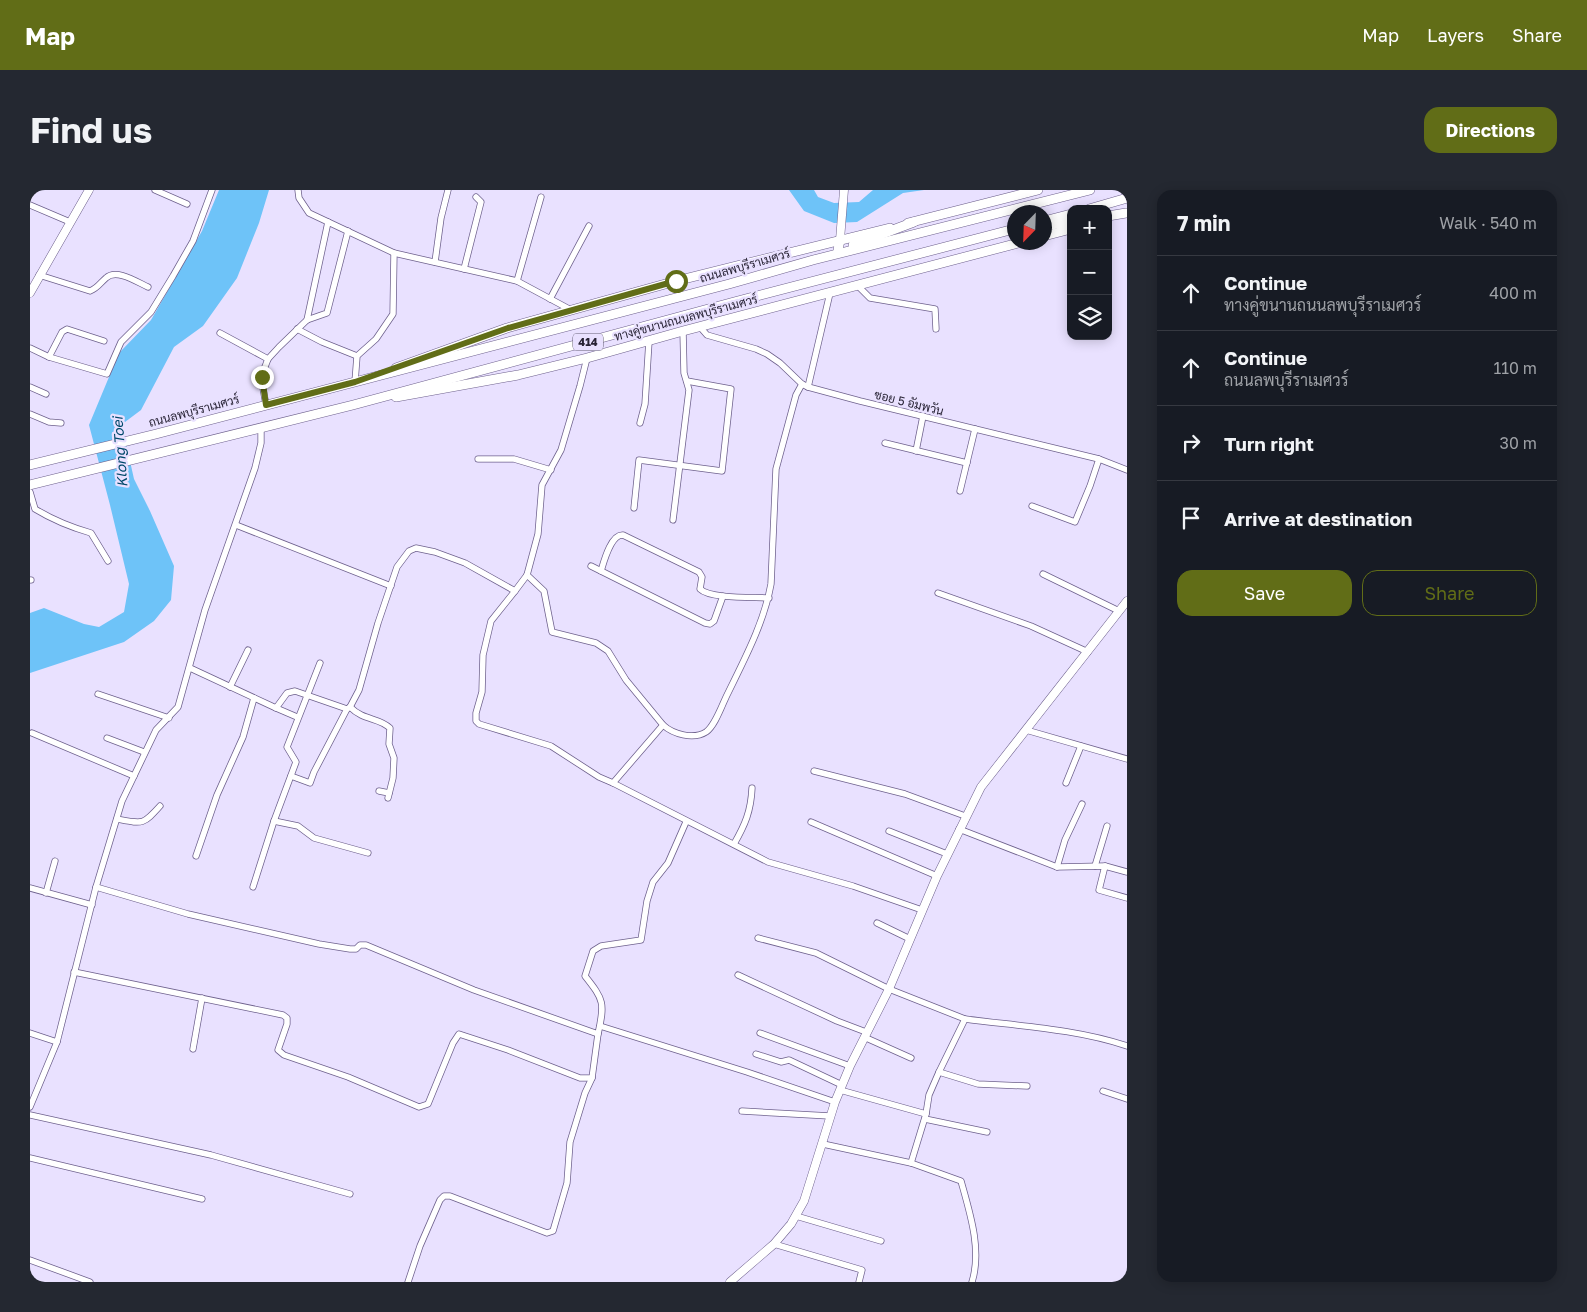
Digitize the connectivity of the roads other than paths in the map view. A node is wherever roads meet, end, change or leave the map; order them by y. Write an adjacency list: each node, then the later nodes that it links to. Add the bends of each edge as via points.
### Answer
1 (89, 190): 19 (street)
2 (155, 190): 12 (street)
3 (212, 190): 56 (street, via 193,241 151,312 121,342 108,374)
4 (298, 190): 20 (street, via 309,214)
5 (448, 190): 34 (street)
6 (1038, 190): 21 (main road, 414)
7 (1090, 190): 33 (main road, ถนนลพบุรีราเมศวร์ / 414)
8 (844, 192): 29 (street)
9 (476, 197): 35 (street, via 481,202)
10 (542, 197): 37 (street)
11 (1127, 198): 14 (main road)
12 (186, 204)
13 (30, 205): 19 (street)
14 (1103, 205)
15 (1127, 213): 17 (main road)
16 (1067, 215): 18 (main road)
17 (1112, 216)
18 (1052, 219)
19 (70, 222): 36 (street)
20 (328, 222): 26 (street); 46 (street)
21 (914, 222): 29 (main road, 414); 31 (main road)
22 (1067, 223): 23 (main road)
23 (1052, 225)
24 (589, 226): 43 (street)
25 (1067, 230): 28 (main road)
26 (348, 231): 32 (street); 46 (street, via 327,313)
27 (1007, 231): 44 (main road, 414)
28 (1052, 234)
29 (840, 240): 31 (main road); 45 (main road, 414)
30 (1007, 246): 39 (main road, ทางคู่ขนานถนนลพบุรีราเมศวร์ / 414)
31 (838, 250): 33 (main road)
32 (394, 253): 34 (street); 55 (street, via 393,314 376,339)
33 (813, 260): 38 (main road, ถนนลพบุรีราเมศวร์ / 414)
34 (435, 262): 35 (street)
35 (464, 269): 37 (street)
36 (39, 275): 40 (street, via 90,291 112,274); 42 (street)
37 (517, 281): 43 (street)
38 (729, 284): 44 (main road); 60 (main road, ถนนลพบุรีราเมศวร์ / 414)
39 (857, 285): 41 (main road, ทางคู่ขนานถนนลพบุรีราเมศวร์ / 414); 49 (street, via 870,298 936,309)
40 (148, 287)
41 (830, 292): 47 (main road, ทางคู่ขนานถนนลพบุรีราเมศวร์ / 414); 62 (street)
42 (30, 293)
43 (550, 299): 45 (street)
44 (734, 302): 66 (main road, 414)
45 (572, 310): 60 (main road, 414, via 508,328)
46 (307, 320): 48 (street)
47 (700, 327): 50 (main road, ทางคู่ขนานถนนลพบุรีราเมศวร์ / 414); 61 (street, ซอย 5 อัมพวัน, via 707,335 767,354)
48 (297, 329): 55 (street); 58 (street)
49 (936, 329)
50 (683, 331): 53 (main road, ทางคู่ขนานถนนลพบุรีราเมศวร์ / 414); 59 (street)
51 (220, 333): 58 (street)
52 (104, 341): 56 (street, via 67,328)
53 (649, 341): 57 (main road, ทางคู่ขนานถนนลพบุรีราเมศวร์ / 414); 70 (street, via 645,404)
54 (30, 348): 56 (street)
55 (357, 356): 60 (street)
56 (49, 357)
57 (587, 358): 66 (main road, ทางคู่ขนานถนนลพบุรีราเมศวร์ / 414, via 518,375); 80 (street, via 561,450)
58 (268, 359): 65 (street, via 262,377)
59 (687, 381): 78 (street, via 689,390); 78 (street, via 731,389 722,471)
60 (355, 382): 65 (main road, ถนนลพบุรีราเมศวร์ / 414)
61 (802, 384): 62 (street, ซอย 5 อัมพวัน); 98 (street, via 776,469)
62 (808, 387): 68 (street, ซอย 5 อัมพวัน)
63 (30, 388): 64 (street)
64 (46, 394)
65 (266, 405): 79 (main road, ถนนลพบุรีราเมศวร์ / 414)
66 (354, 405): 71 (main road, 414)
67 (30, 414): 69 (street)
68 (923, 416): 72 (street, ซอย 5 อัมพวัน); 74 (street)
69 (61, 423)
70 (640, 423)
71 (261, 427): 82 (main road, 414); 88 (street, via 255,468)
72 (975, 429): 76 (street, ซอย 5 อัมพวัน); 77 (street)
73 (886, 443): 74 (street)
74 (916, 450): 77 (street)
75 (478, 459): 80 (street, via 514,459)
76 (1099, 459): 81 (street, ซอย 5 อัมพวัน); 85 (street, via 1075,522)
77 (967, 463): 83 (street)
78 (680, 464): 86 (street, via 639,460); 87 (street)
79 (30, 466)
80 (551, 470): 93 (street, via 542,485 538,534)
81 (1127, 470)
82 (30, 485)
83 (960, 491)
84 (30, 492): 89 (street, via 35,509 69,527 91,532)
85 (1032, 506)
86 (634, 508)
87 (673, 520)
88 (236, 525): 94 (street); 104 (street, via 206,610)
89 (108, 561)
90 (591, 566): 91 (street)
91 (601, 571): 97 (street, via 705,623 714,621); 97 (street, via 615,537 623,535 699,572 702,577 700,590)
92 (1043, 574): 100 (street)
93 (527, 575): 95 (street); 113 (street, via 544,591 552,632 596,643 608,650 626,680)
94 (391, 586): 95 (street, via 397,567 409,551 416,548 465,563); 110 (street, via 359,690)
95 (515, 592): 124 (street, via 491,621 483,655 482,692 476,721 551,746)
96 (938, 593): 102 (street, via 1031,626)
97 (724, 596): 98 (street)
98 (769, 598): 113 (street, via 745,659 707,731 691,735 670,731)
99 (1127, 601): 100 (street)
100 (1120, 611): 102 (street)
101 (248, 650): 105 (street)
102 (1088, 652): 114 (street)
103 (320, 663): 107 (street)
104 (190, 668): 105 (street); 112 (street, via 178,707)
105 (230, 687): 108 (street)
106 (98, 694): 112 (street)
107 (309, 695): 109 (street, via 295,691 287,693); 110 (street); 111 (street)
108 (254, 698): 109 (street); 140 (street, via 243,737 217,795)
109 (276, 708): 111 (street)
110 (348, 708): 122 (street, via 310,783); 126 (street, via 390,728 393,778 389,796)
111 (297, 717): 122 (street, via 286,747 296,762)
112 (168, 718): 118 (street, via 156,730)
113 (663, 725): 124 (street)
114 (1026, 730): 117 (street); 129 (street, via 981,787)
115 (32, 733): 121 (street)
116 (107, 738): 118 (street)
117 (1080, 746): 119 (street); 123 (street)
118 (144, 752): 121 (street)
119 (1127, 759)
120 (814, 771): 129 (street, via 905,794)
121 (134, 776): 130 (street)
122 (291, 776): 131 (street)
123 (1066, 783)
124 (613, 784): 132 (street)
125 (752, 788): 137 (street, via 744,827)
126 (379, 791)
127 (1082, 804): 144 (street, via 1064,840)
128 (160, 806): 130 (street, via 146,821)
129 (965, 816): 135 (street)
130 (117, 819): 147 (street)
131 (274, 821): 138 (street, via 298,826 314,838); 148 (street)
132 (686, 822): 137 (street); 162 (street, via 668,863 653,882 641,940 600,946 593,951 585,976 603,1004)
133 (811, 822): 146 (street)
134 (1107, 826): 142 (street)
135 (959, 829): 139 (street); 144 (street)
136 (889, 831): 139 (street)
137 (734, 844): 153 (street, via 768,862)
138 (368, 853)
139 (948, 854): 146 (street)
140 (196, 856)
141 (55, 861): 150 (street)
142 (1095, 866): 143 (street); 144 (street)
143 (1105, 866): 145 (street); 151 (street, via 1099,890)
144 (1056, 867)
145 (1127, 872)
146 (937, 876): 153 (street)
147 (96, 887): 152 (street); 165 (street, via 188,914 319,944 350,950 366,945 474,990)
148 (253, 887)
149 (30, 888): 150 (street)
150 (46, 893): 152 (street)
151 (1127, 898)
152 (92, 905): 157 (street)
153 (922, 910): 156 (street)
154 (877, 923): 156 (street)
155 (758, 938): 159 (street, via 816,952)
156 (910, 939): 159 (street)
157 (74, 972): 160 (street); 167 (street)
158 (738, 975): 166 (street)
159 (889, 989): 161 (street); 166 (street)
160 (202, 998): 169 (street); 174 (street, via 283,1015 287,1024 278,1050 284,1055 419,1107 428,1104 459,1034 580,1078)
161 (965, 1019): 168 (street, via 1074,1033); 173 (street)
162 (600, 1026): 165 (street); 179 (street)
163 (30, 1033): 167 (street)
164 (760, 1033): 172 (street)
165 (598, 1034): 174 (street)
166 (865, 1035): 171 (street); 172 (street)
167 (57, 1042): 180 (street)
168 (1127, 1046)
169 (193, 1049)
170 (756, 1054): 176 (street, via 781,1062 789,1060)
171 (911, 1058)
172 (850, 1066): 176 (street)
173 (939, 1072): 175 (street, via 978,1084); 184 (street)
174 (592, 1078): 196 (street, via 570,1142 567,1184 553,1231 547,1233 444,1196 420,1246)
175 (1027, 1086)
176 (841, 1088): 179 (street); 184 (street)
177 (1103, 1090): 178 (street)
178 (1127, 1100)
179 (835, 1102): 183 (street)
180 (30, 1107)
181 (742, 1111): 183 (street)
182 (30, 1116): 189 (street, via 210,1155)
183 (830, 1116): 186 (street)
184 (925, 1117): 185 (street); 188 (street)
185 (986, 1132)
186 (823, 1144): 188 (street); 191 (street)
187 (30, 1158): 190 (street)
188 (910, 1163): 199 (street, via 962,1181 974,1242)
189 (350, 1194)
190 (202, 1199)
191 (796, 1216): 192 (street); 193 (street)
192 (881, 1241)
193 (774, 1244): 197 (street); 198 (street, via 862,1270)
194 (30, 1260): 195 (street)
195 (90, 1282)
196 (408, 1282)
197 (730, 1282)
198 (859, 1282)
199 (972, 1282)

